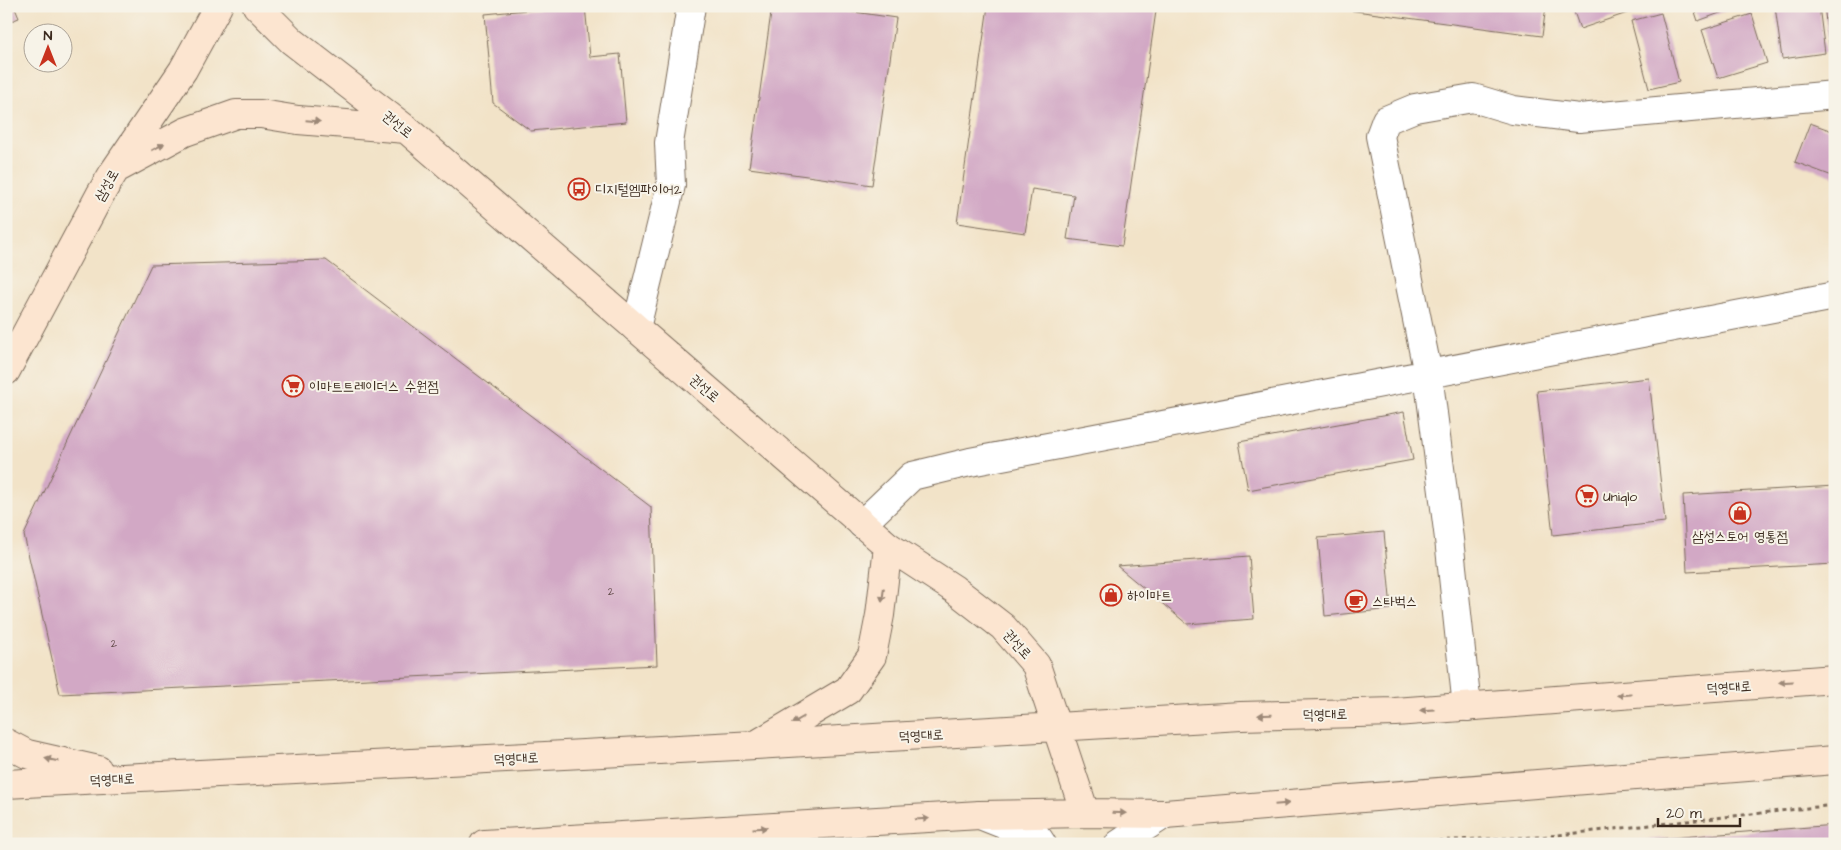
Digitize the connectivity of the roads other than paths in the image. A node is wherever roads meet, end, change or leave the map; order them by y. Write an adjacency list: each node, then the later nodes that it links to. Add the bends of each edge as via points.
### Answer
1 (218, 6): 6 (street, 삼성로, via 183,70)
2 (257, 6): 5 (street, 권선로, via 292,41)
3 (691, 6): 8 (street, via 669,143 671,185)
4 (1835, 95): 10 (street, via 1579,118 1513,110 1473,98 1415,108 1386,120 1380,136)
5 (406, 129): 6 (street, one-way to 5, via 185,132 236,114); 8 (street, 권선로)
6 (115, 170): 9 (street, 삼성로)
7 (1835, 296): 10 (street)
8 (636, 328): 11 (street, 권선로)
9 (6, 371)
10 (1428, 374): 11 (street, via 912,476); 14 (street)
11 (862, 524): 12 (street, 권선로)
12 (888, 546): 15 (street, 권선로, via 954,589 1003,627 1036,665); 17 (street, one-way to 17, via 872,656 848,690)
13 (1835, 679): 14 (street, 덕영대로, one-way to 14)
14 (1467, 707): 15 (street, 덕영대로, one-way to 15)
15 (1058, 727): 17 (street, 덕영대로); 21 (street, 권선로)
16 (6, 743): 19 (street, one-way to 16, via 28,754)
17 (755, 745): 19 (street, 덕영대로)
18 (1835, 760): 22 (street, one-way to 18)
19 (134, 778): 20 (street, 덕영대로)
20 (6, 784)
21 (1085, 813): 22 (street, one-way to 22); 23 (street)
22 (1165, 814): 26 (street)
23 (980, 815): 24 (street, one-way to 23); 25 (street, via 1038,838)
24 (484, 844)
25 (1042, 844)
26 (1119, 844)

